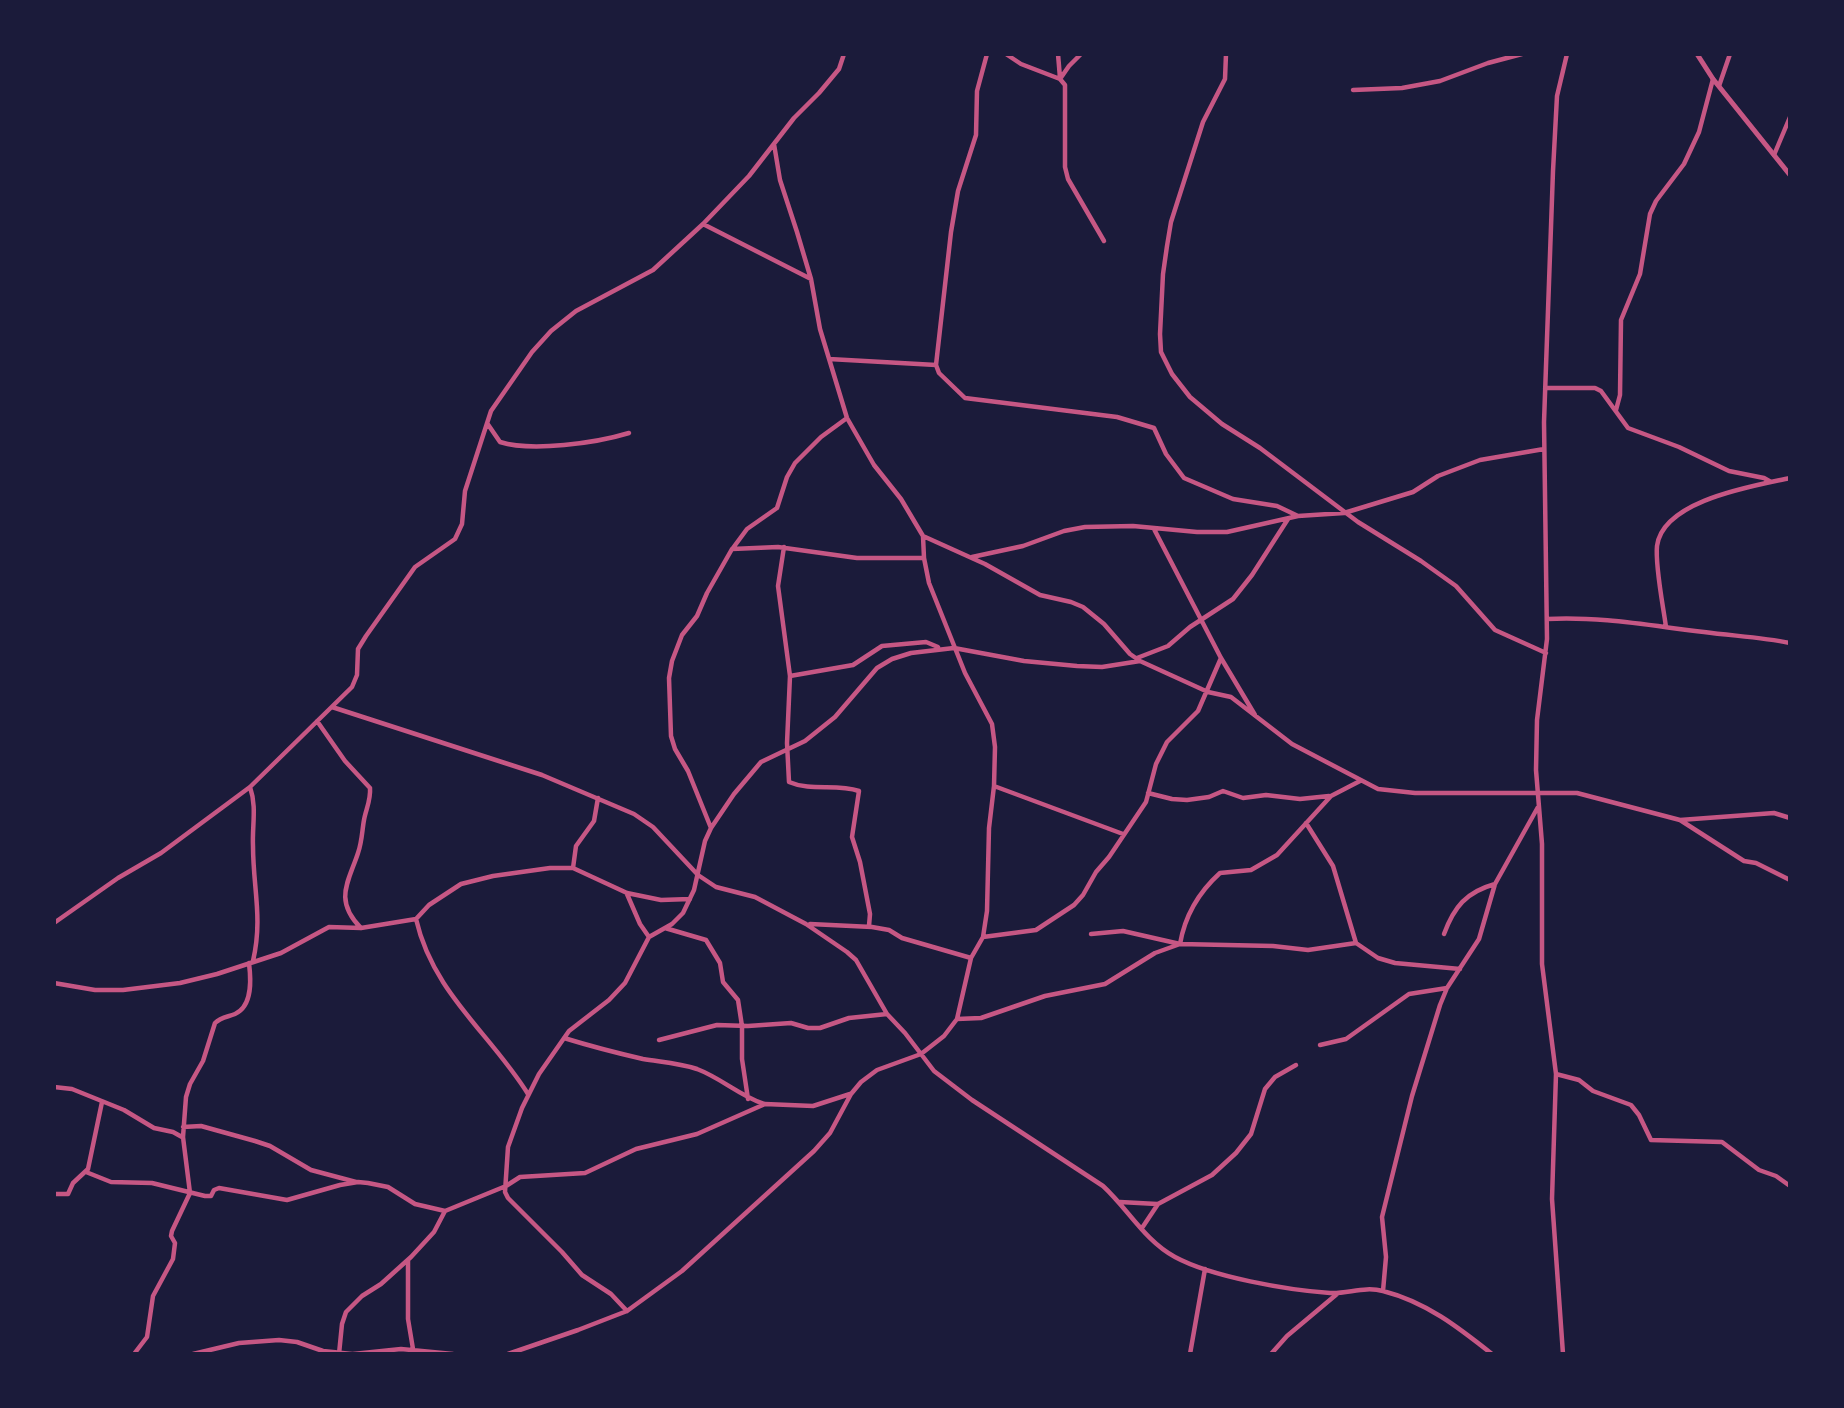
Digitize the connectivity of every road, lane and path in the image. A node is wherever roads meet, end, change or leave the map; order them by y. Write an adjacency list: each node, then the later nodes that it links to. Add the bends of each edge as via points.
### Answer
1 (844, 54): 16 (street, via 839,69)
2 (988, 54): 23 (street, via 977,91 976,135 951,232)
3 (1006, 54): 11 (street)
4 (1058, 54): 11 (street)
5 (1082, 54): 11 (street)
6 (1226, 54): 32 (street, via 1225,79 1203,122 1171,222 1163,274 1161,352 1181,387 1211,416)
7 (1522, 54): 14 (street, via 1440,81)
8 (1567, 54): 24 (street, via 1556,104)
9 (1697, 54): 12 (street)
10 (1730, 54): 13 (street)
11 (1060, 79): 20 (street, via 1065,85 1068,179)
12 (1713, 79): 13 (street); 25 (street, via 1694,143 1650,214 1640,274 1621,320 1621,385)
13 (1719, 86): 17 (street)
14 (1353, 90)
15 (1790, 117): 17 (street)
16 (774, 144): 19 (street); 21 (street, via 779,180)
17 (1774, 155): 18 (street)
18 (1790, 175)
19 (703, 224): 21 (street); 27 (street, via 653,270 576,311 551,331 509,382)
20 (1104, 241)
21 (811, 279): 22 (street)
22 (828, 359): 23 (street); 26 (street)
23 (936, 366): 33 (street, via 965,398 1117,417 1154,428 1184,478 1233,499 1277,506)
24 (1545, 388): 25 (street, via 1595,388); 29 (street)
25 (1616, 410): 31 (street, via 1628,428 1728,471)
26 (847, 418): 36 (street); 38 (street, via 795,463 777,508 747,529)
27 (487, 422): 28 (street, via 500,442 515,445 586,443); 52 (street, via 465,491 459,533 415,567 360,646 355,681)
28 (629, 433)
29 (1544, 449): 32 (street, via 1480,460 1438,476 1413,492); 41 (street)
30 (1790, 478): 31 (street)
31 (1771, 482): 43 (street, via 1710,497 1690,506 1667,526 1657,544)
32 (1344, 513): 33 (street); 47 (street, via 1456,586 1495,630)
33 (1298, 516): 34 (street)
34 (1287, 519): 35 (street, via 1227,532); 42 (street, via 1233,600)
35 (1154, 528): 40 (street, via 1085,527); 42 (street)
36 (923, 536): 39 (street); 40 (street)
37 (784, 547): 38 (street); 39 (street, via 865,558); 50 (street, via 778,586)
38 (733, 549): 67 (street, via 676,646 669,678 671,736)
39 (924, 558): 46 (street)
40 (971, 558): 49 (street, via 1040,595 1083,607)
41 (1547, 619): 43 (street); 47 (street)
42 (1202, 621): 48 (street); 49 (street, via 1168,646)
43 (1666, 627): 44 (street)
44 (1790, 643)
45 (940, 648): 46 (street); 50 (street, via 926,642 882,646 853,666); 55 (street, via 884,663 835,717)
46 (954, 648): 49 (street, via 1077,666); 57 (street, via 992,724)
47 (1546, 653): 60 (street, via 1536,720)
48 (1221, 658): 51 (street); 53 (street)
49 (1138, 660): 51 (street)
50 (790, 676): 55 (street)
51 (1208, 692): 53 (street, via 1231,697); 59 (street, via 1198,711 1167,743)
52 (331, 707): 54 (street); 62 (street, via 496,759)
53 (1259, 720): 56 (street, via 1292,744)
54 (317, 722): 58 (street); 79 (street, via 370,789 361,842 345,891)
55 (789, 750): 67 (street, via 754,767); 78 (street, via 789,782 802,788 859,791 852,837)
56 (1361, 781): 60 (street, via 1389,791 1415,793); 61 (street)
57 (994, 786): 68 (street); 84 (street)
58 (250, 787): 76 (street); 88 (street, via 259,936)
59 (1149, 793): 61 (street, via 1187,800 1223,791 1243,798); 68 (street)
60 (1536, 793): 63 (street); 65 (street, via 1577,793)
61 (1331, 796): 66 (street)
62 (598, 798): 69 (street, via 594,821 576,846); 70 (street, via 653,827)
63 (1538, 807): 72 (street); 100 (street, via 1542,964)
64 (1790, 818): 65 (street, via 1774,813)
65 (1680, 820): 71 (street, via 1744,861)
66 (1306, 823): 85 (street, via 1334,866); 86 (street, via 1277,855 1251,870 1226,870 1214,879 1190,910)
67 (710, 828): 70 (street)
68 (1123, 834): 84 (street, via 1074,905 1037,930)
69 (573, 868): 73 (street); 75 (street, via 461,884)
70 (698, 875): 74 (street); 77 (street, via 716,887 755,897)
71 (1790, 880)
72 (1495, 884): 82 (street, via 1464,898); 89 (street, via 1479,939)
73 (627, 893): 74 (street, via 660,900); 83 (street)
74 (690, 899): 80 (street, via 683,913)
75 (416, 919): 79 (street); 102 (street, via 448,991)
76 (54, 923)
77 (807, 924): 78 (street); 92 (street, via 856,960)
78 (869, 926): 87 (street)
79 (361, 928): 88 (street, via 329,927)
80 (665, 928): 83 (street); 94 (street, via 707,942 720,963 723,982 737,997)
81 (1090, 934): 86 (street, via 1123,931)
82 (1444, 934)
83 (649, 937): 95 (street, via 618,991)
84 (983, 937): 87 (street)
85 (1356, 943): 86 (street, via 1308,950); 89 (street, via 1395,963)
86 (1180, 944): 93 (street, via 1155,953 1105,984 1045,996 981,1018)
87 (971, 958): 93 (street)
88 (251, 962): 90 (street, via 180,983 133,990); 107 (street, via 247,1001 241,1011 213,1025 188,1091)
89 (1460, 969): 91 (street)
90 (54, 983)
91 (1447, 988): 97 (street, via 1409,994 1357,1032); 121 (street, via 1412,1096 1382,1217)
92 (887, 1014): 94 (street, via 849,1018 820,1028 791,1023); 98 (street)
93 (957, 1019): 98 (street, via 944,1037)
94 (742, 1026): 96 (street, via 717,1025); 104 (street)
95 (564, 1038): 102 (street); 104 (street, via 697,1069)
96 (659, 1040)
97 (1320, 1045)
98 (921, 1054): 103 (street, via 877,1070); 115 (street, via 934,1071 972,1100 1103,1186)
99 (1296, 1065): 116 (street, via 1265,1089 1251,1134 1236,1153 1212,1175)
100 (1556, 1074): 112 (street, via 1630,1105 1651,1140 1722,1142); 134 (street, via 1552,1199)
101 (54, 1087): 105 (street)
102 (528, 1094): 111 (street, via 508,1147)
103 (851, 1094): 106 (street, via 813,1106); 123 (street, via 830,1133 814,1151 682,1271)
104 (748, 1099): 106 (street)
105 (102, 1102): 108 (street); 109 (street)
106 (765, 1104): 111 (street, via 697,1134 636,1149 595,1169 573,1175 523,1176)
107 (183, 1127): 108 (street); 110 (street, via 201,1126 255,1141 311,1171)
108 (183, 1137): 113 (street)
109 (86, 1172): 113 (street, via 111,1182 152,1184); 114 (street, via 68,1194)
110 (358, 1182): 113 (street, via 287,1200 219,1188 209,1196); 117 (street, via 388,1187 415,1204)
111 (506, 1186): 117 (street); 123 (street, via 515,1206 582,1276 611,1294)
112 (1790, 1186)
113 (190, 1193): 126 (street, via 172,1231 175,1252 153,1297 150,1328)
114 (54, 1194)
115 (1120, 1202): 116 (street); 118 (street)
116 (1158, 1204): 118 (street)
117 (445, 1211): 119 (street, via 428,1239)
118 (1142, 1228): 120 (street, via 1160,1248)
119 (408, 1259): 124 (street); 125 (street, via 351,1306 342,1324)
120 (1205, 1269): 122 (street, via 1301,1290); 131 (street)
121 (1383, 1291): 122 (street, via 1365,1288); 133 (street, via 1440,1313)
122 (1338, 1293): 132 (street)
123 (627, 1311): 130 (street)
124 (413, 1349): 128 (street); 129 (street)
125 (339, 1353): 127 (street, via 279,1340); 128 (street)
126 (134, 1354)
127 (193, 1354)
128 (352, 1354)
129 (453, 1354)
130 (508, 1354)
131 (1190, 1354)
132 (1271, 1354)
133 (1492, 1354)
134 (1563, 1354)

